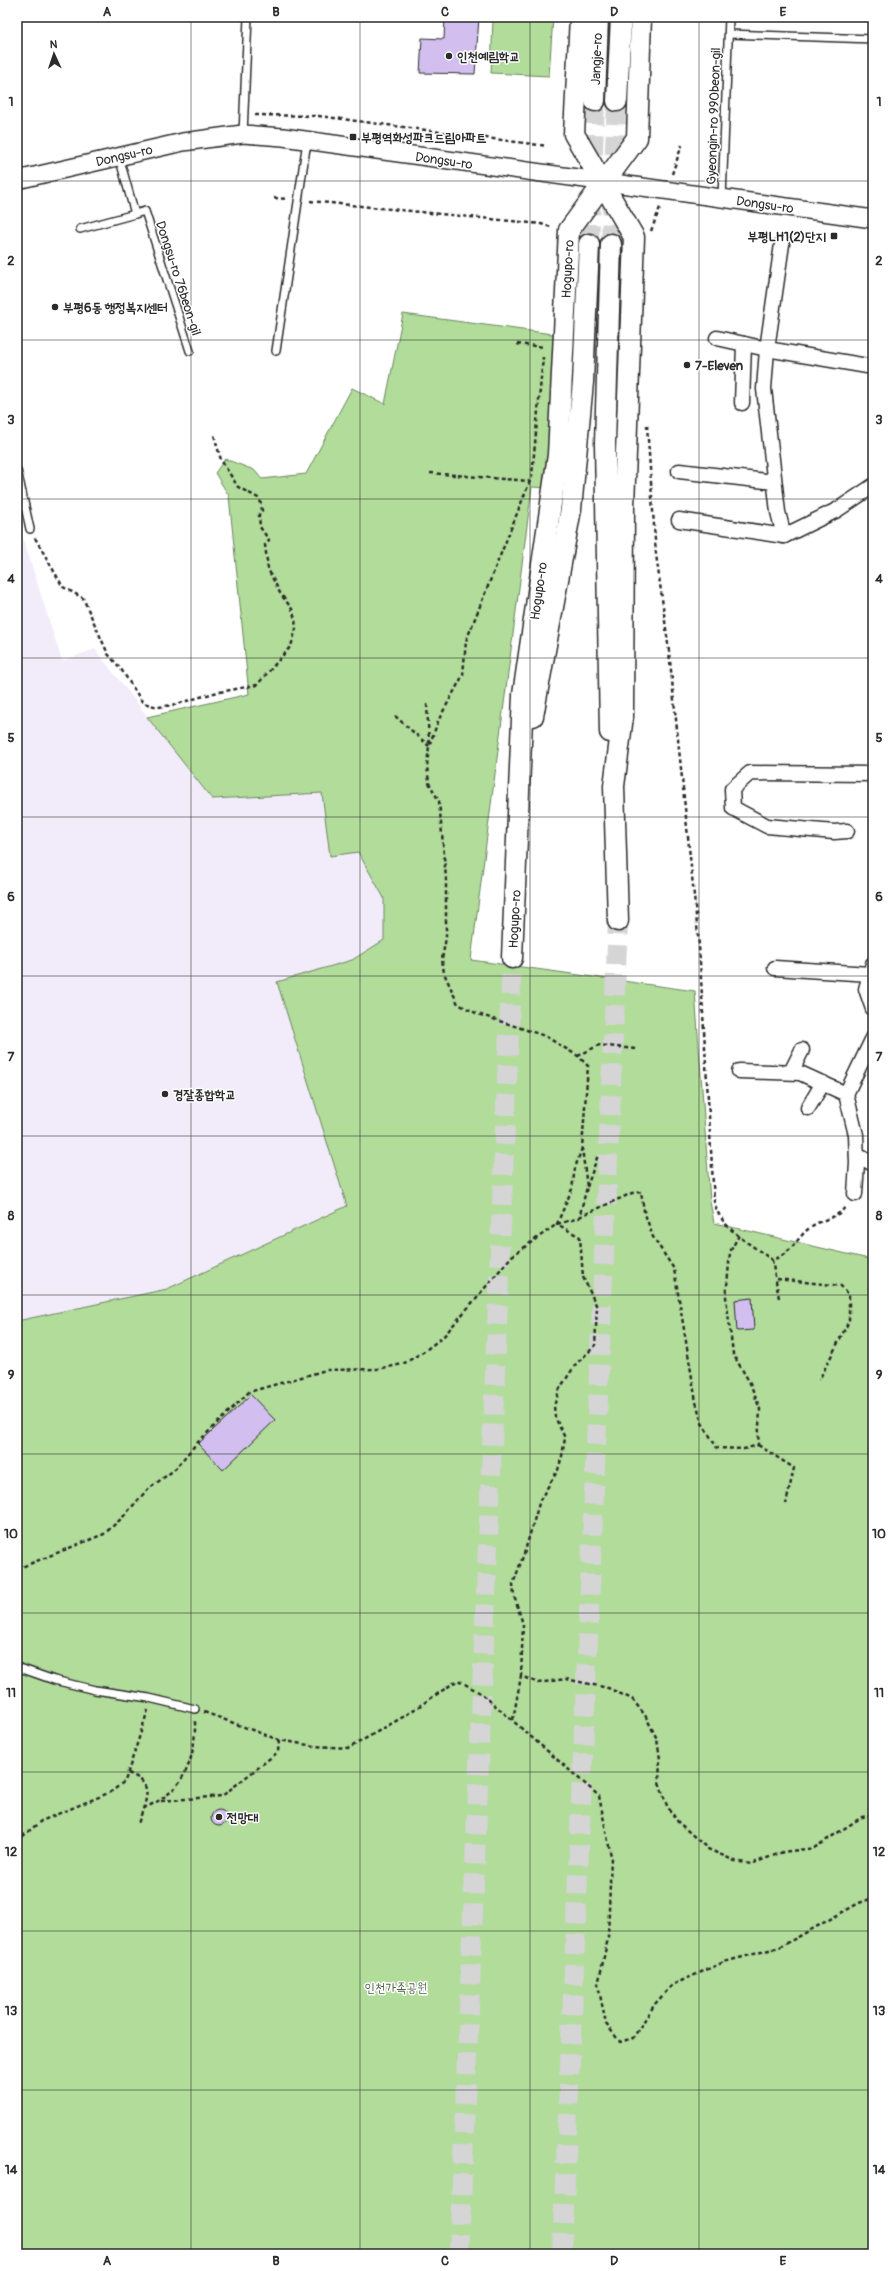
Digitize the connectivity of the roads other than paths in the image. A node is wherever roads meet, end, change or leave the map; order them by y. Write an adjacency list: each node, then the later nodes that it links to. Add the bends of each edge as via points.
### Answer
1 (248, 17): 11 (lane)
2 (580, 17): 15 (main road, via 574,134)
3 (598, 17): 9 (main road, Jangje-ro)
4 (621, 17): 10 (main road, Jangje-ro)
5 (641, 17): 15 (main road, Hogupo-ro, via 637,138)
6 (729, 17): 7 (lane, Gyeongin-ro 990beon-gil)
7 (729, 34): 8 (lane, Gyeongin-ro 990beon-gil); 16 (lane, Gyeongin-ro 990beon-gil)
8 (873, 39)
9 (595, 101)
10 (617, 101)
11 (244, 134): 12 (street, Dongsu-ro); 13 (street, Dongsu-ro, via 183,142)
12 (307, 140): 15 (street, Dongsu-ro); 27 (lane)
13 (119, 156): 14 (street, Dongsu-ro); 17 (lane)
14 (17, 180)
15 (603, 182): 16 (street, Dongsu-ro); 38 (main road, Hogupo-ro, via 569,230 558,455 523,695); 39 (main road, via 634,236 624,506 623,716)
16 (722, 198): 18 (street, Dongsu-ro)
17 (135, 214): 19 (lane); 26 (lane, Dongsu-ro 76beon-gil, via 145,211)
18 (873, 218)
19 (80, 229)
20 (589, 244): 38 (main road, Hogupo-ro, via 583,382 571,509)
21 (611, 244): 39 (main road, via 605,443 609,716)
22 (782, 244): 25 (street)
23 (717, 338): 24 (street)
24 (744, 344): 25 (street); 29 (street)
25 (767, 349): 28 (street); 32 (street, via 764,389)
26 (190, 351)
27 (276, 351)
28 (873, 367)
29 (742, 403)
30 (17, 470): 35 (lane)
31 (679, 471): 32 (street)
32 (774, 482): 36 (street)
33 (873, 486): 36 (street, via 837,510)
34 (679, 520): 36 (street)
35 (30, 529)
36 (784, 536)
37 (873, 774): 40 (street, via 750,773 732,789 733,808 767,826 834,832)
38 (520, 784): 42 (main road, Hogupo-ro)
39 (614, 786): 41 (main road)
40 (847, 830)
41 (618, 921)
42 (512, 958)
43 (775, 968): 44 (street)
44 (871, 969): 45 (street, via 866,989)
45 (873, 1009)
46 (873, 1038): 51 (street)
47 (802, 1050): 49 (street)
48 (739, 1071): 49 (street)
49 (790, 1072): 50 (street, via 800,1073)
50 (823, 1083): 51 (street); 52 (street)
51 (846, 1094): 53 (street, via 856,1135)
52 (808, 1108)
53 (857, 1155): 54 (street); 55 (street)
54 (873, 1164)
55 (855, 1194)
56 (17, 1667): 57 (lane, via 74,1685 149,1698)
57 (195, 1710)

